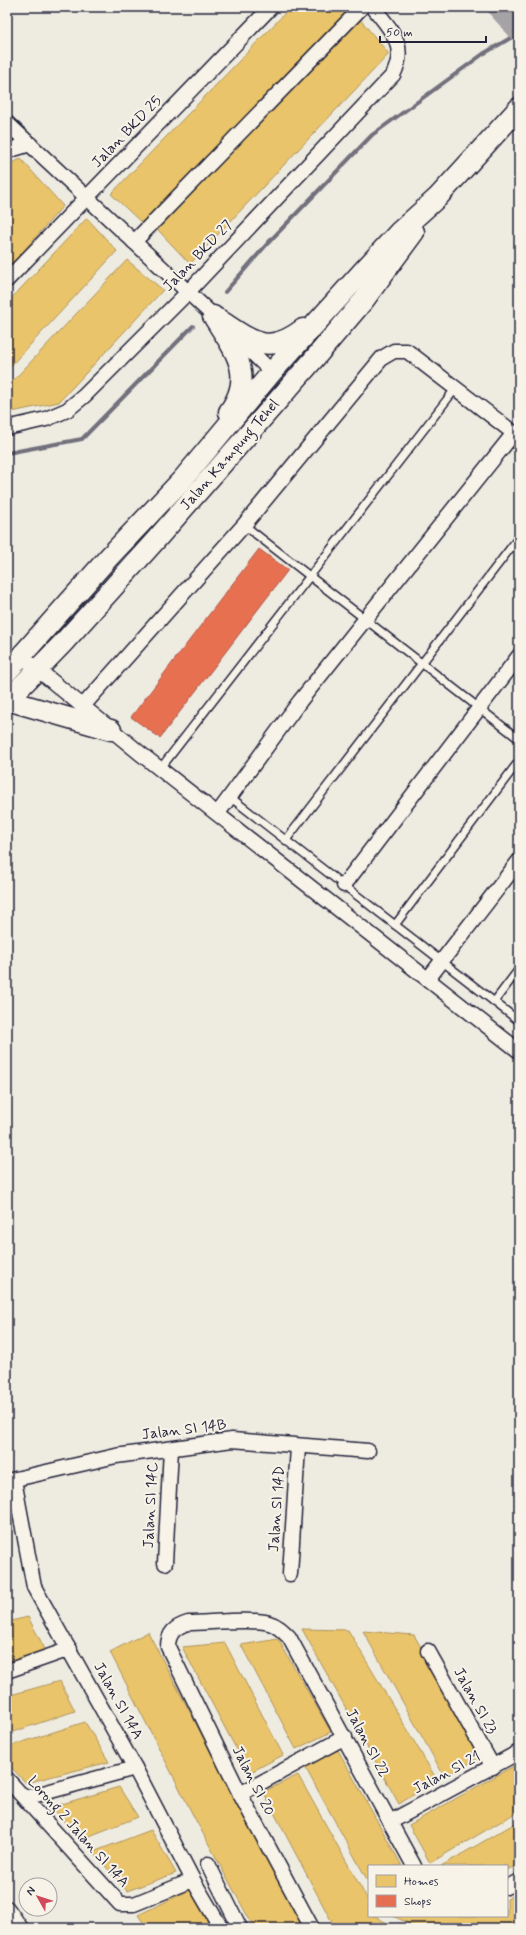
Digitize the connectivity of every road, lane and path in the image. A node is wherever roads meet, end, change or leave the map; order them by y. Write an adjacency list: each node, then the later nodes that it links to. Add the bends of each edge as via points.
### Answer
1 (271, 7): 8 (street, Jalan BKD 25)
2 (362, 7): 10 (street)
3 (373, 7): 13 (street, Jalan BKD 27, via 398,42 400,54 393,75)
4 (519, 108): 9 (main road, Jalan Kampung Tehel)
5 (7, 122): 6 (street)
6 (30, 144): 7 (street); 8 (street)
7 (7, 151)
8 (88, 197): 10 (street); 12 (street, Jalan BKD 25)
9 (438, 198): 11 (main road, Jalan Kampung Tehel, via 399,232); 14 (main road, Jalan Kampung Tehel)
10 (134, 242): 13 (street)
11 (364, 271): 15 (main road, via 303,330 286,341 272,345 258,342); 16 (main road, Jalan Kampung Tehel)
12 (7, 280)
13 (188, 292): 15 (street); 18 (street, Jalan BKD 27, via 67,410 46,419)
14 (364, 300): 16 (main road, via 342,317 297,364 288,370); 23 (main road, Jalan Kampung Tehel)
15 (213, 316): 16 (street); 20 (main road, via 239,361 242,378 240,394)
16 (272, 372): 20 (main road, Jalan Kampung Tehel); 23 (main road, via 271,389 262,406 201,477)
17 (456, 388): 19 (street); 21 (street, via 407,352 394,351 382,358); 24 (lane)
18 (7, 428)
19 (516, 435): 25 (street)
20 (182, 480): 26 (main road, Jalan Kampung Tehel, via 109,557)
21 (244, 525): 24 (lane); 32 (street)
22 (519, 537): 28 (lane)
23 (154, 542): 29 (main road, Jalan Kampung Tehel)
24 (310, 576): 25 (lane); 37 (lane)
25 (365, 619): 28 (lane); 38 (street)
26 (22, 656): 29 (street); 30 (main road, Jalan Kampung Tehel)
27 (519, 656): 33 (street)
28 (422, 664): 33 (lane); 40 (lane)
29 (38, 670): 31 (main road, Jalan Kampung Tehel); 32 (street)
30 (7, 672)
31 (7, 701): 34 (main road)
32 (82, 707): 34 (street)
33 (479, 708): 35 (lane); 42 (street)
34 (111, 730): 37 (street)
35 (519, 739)
36 (519, 760): 43 (lane)
37 (160, 769): 39 (street)
38 (230, 797): 39 (street); 40 (lane)
39 (218, 813): 46 (street)
40 (286, 840): 42 (lane)
41 (519, 861): 44 (street)
42 (344, 885): 43 (lane)
43 (395, 925): 44 (lane)
44 (442, 962): 46 (street); 47 (lane)
45 (519, 969): 47 (lane)
46 (428, 979): 49 (street)
47 (494, 1002): 48 (lane)
48 (519, 1021)
49 (519, 1052)
50 (298, 1447): 51 (street, Jalan SI 14B, via 232,1440); 52 (street, Jalan SI 14B); 55 (street, Jalan SI 14D)
51 (171, 1449): 53 (street, Jalan SI 14B, via 116,1456); 54 (street, Jalan SI 14C)
52 (368, 1452)
53 (11, 1481): 57 (street, Jalan SI 14A, via 34,1587)
54 (165, 1563)
55 (290, 1574)
56 (289, 1637): 60 (street, Jalan SI 22); 65 (street, Jalan SI 20, via 276,1626 261,1622 188,1623 178,1626 168,1639 168,1647)
57 (70, 1649): 59 (street); 63 (street, Jalan SI 14A)
58 (428, 1651): 62 (street, Jalan SI 23)
59 (7, 1671)
60 (345, 1737): 65 (street); 67 (street, Jalan SI 22)
61 (519, 1752): 62 (street, Jalan SI 21)
62 (493, 1767): 67 (street, Jalan SI 21)
63 (135, 1768): 66 (street); 70 (street, Jalan SI 14A)
64 (7, 1779): 66 (street, Lorong 2 Jalan SI 14A)
65 (240, 1794): 77 (street, Jalan SI 20)
66 (25, 1798): 70 (street, Lorong 2 Jalan SI 14A, via 120,1904 134,1904)
67 (390, 1822): 69 (street, Jalan SI 22)
68 (208, 1864): 76 (street)
69 (413, 1865)
70 (193, 1880): 75 (street, Jalan SI 14A)
71 (519, 1881): 72 (street)
72 (508, 1886)
73 (7, 1908): 74 (street)
74 (21, 1928)
75 (221, 1928)
76 (240, 1928)
77 (312, 1928)

